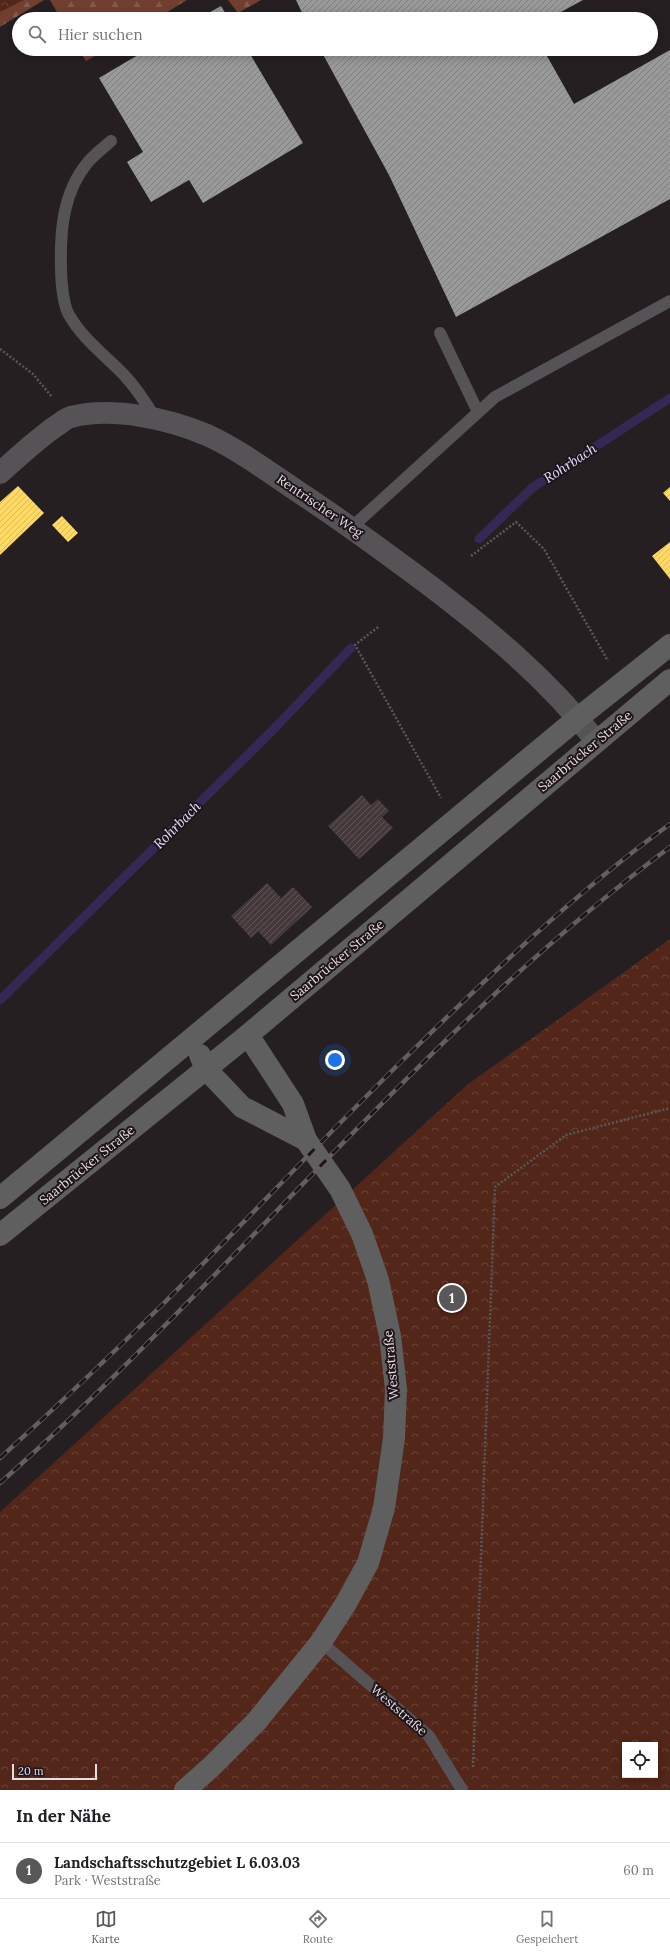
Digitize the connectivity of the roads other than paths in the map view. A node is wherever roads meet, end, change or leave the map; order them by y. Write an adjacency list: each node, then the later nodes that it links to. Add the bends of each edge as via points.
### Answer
1 (111, 141): 5 (lane, via 88,161 65,204 60,240 61,280 68,312 88,342 125,376 140,394)
2 (670, 301): 4 (lane, via 495,396)
3 (440, 333): 4 (lane)
4 (478, 412): 7 (lane)
5 (154, 418): 6 (street, Rentrischer Weg, via 121,414 69,417 36,440); 7 (street, Rentrischer Weg, via 208,436 247,458)
6 (0, 473)
7 (352, 527): 10 (street, Rentrischer Weg, via 469,616 526,664)
8 (670, 645): 10 (main road)
9 (670, 680): 11 (main road, Saarbrücker Straße)
10 (578, 718): 11 (street, Rentrischer Weg); 12 (main road)
11 (596, 741): 13 (main road, Saarbrücker Straße)
12 (201, 1033): 13 (main road, via 226,1028); 14 (main road, Weststraße, via 198,1051); 16 (main road)
13 (248, 1034): 14 (main road, Saarbrücker Straße); 15 (main road, Weststraße, via 293,1104)
14 (206, 1069): 15 (main road, Weststraße, via 242,1107); 17 (main road, Saarbrücker Straße)
15 (306, 1140): 18 (main road, Weststraße, via 340,1189 362,1234 378,1280 390,1336 396,1389 394,1438 382,1515 368,1563 345,1605)
16 (0, 1198)
17 (0, 1235)
18 (320, 1642): 19 (main road, Weststraße, via 256,1722); 20 (lane, Weststraße, via 429,1736)
19 (185, 1790)
20 (462, 1790)

